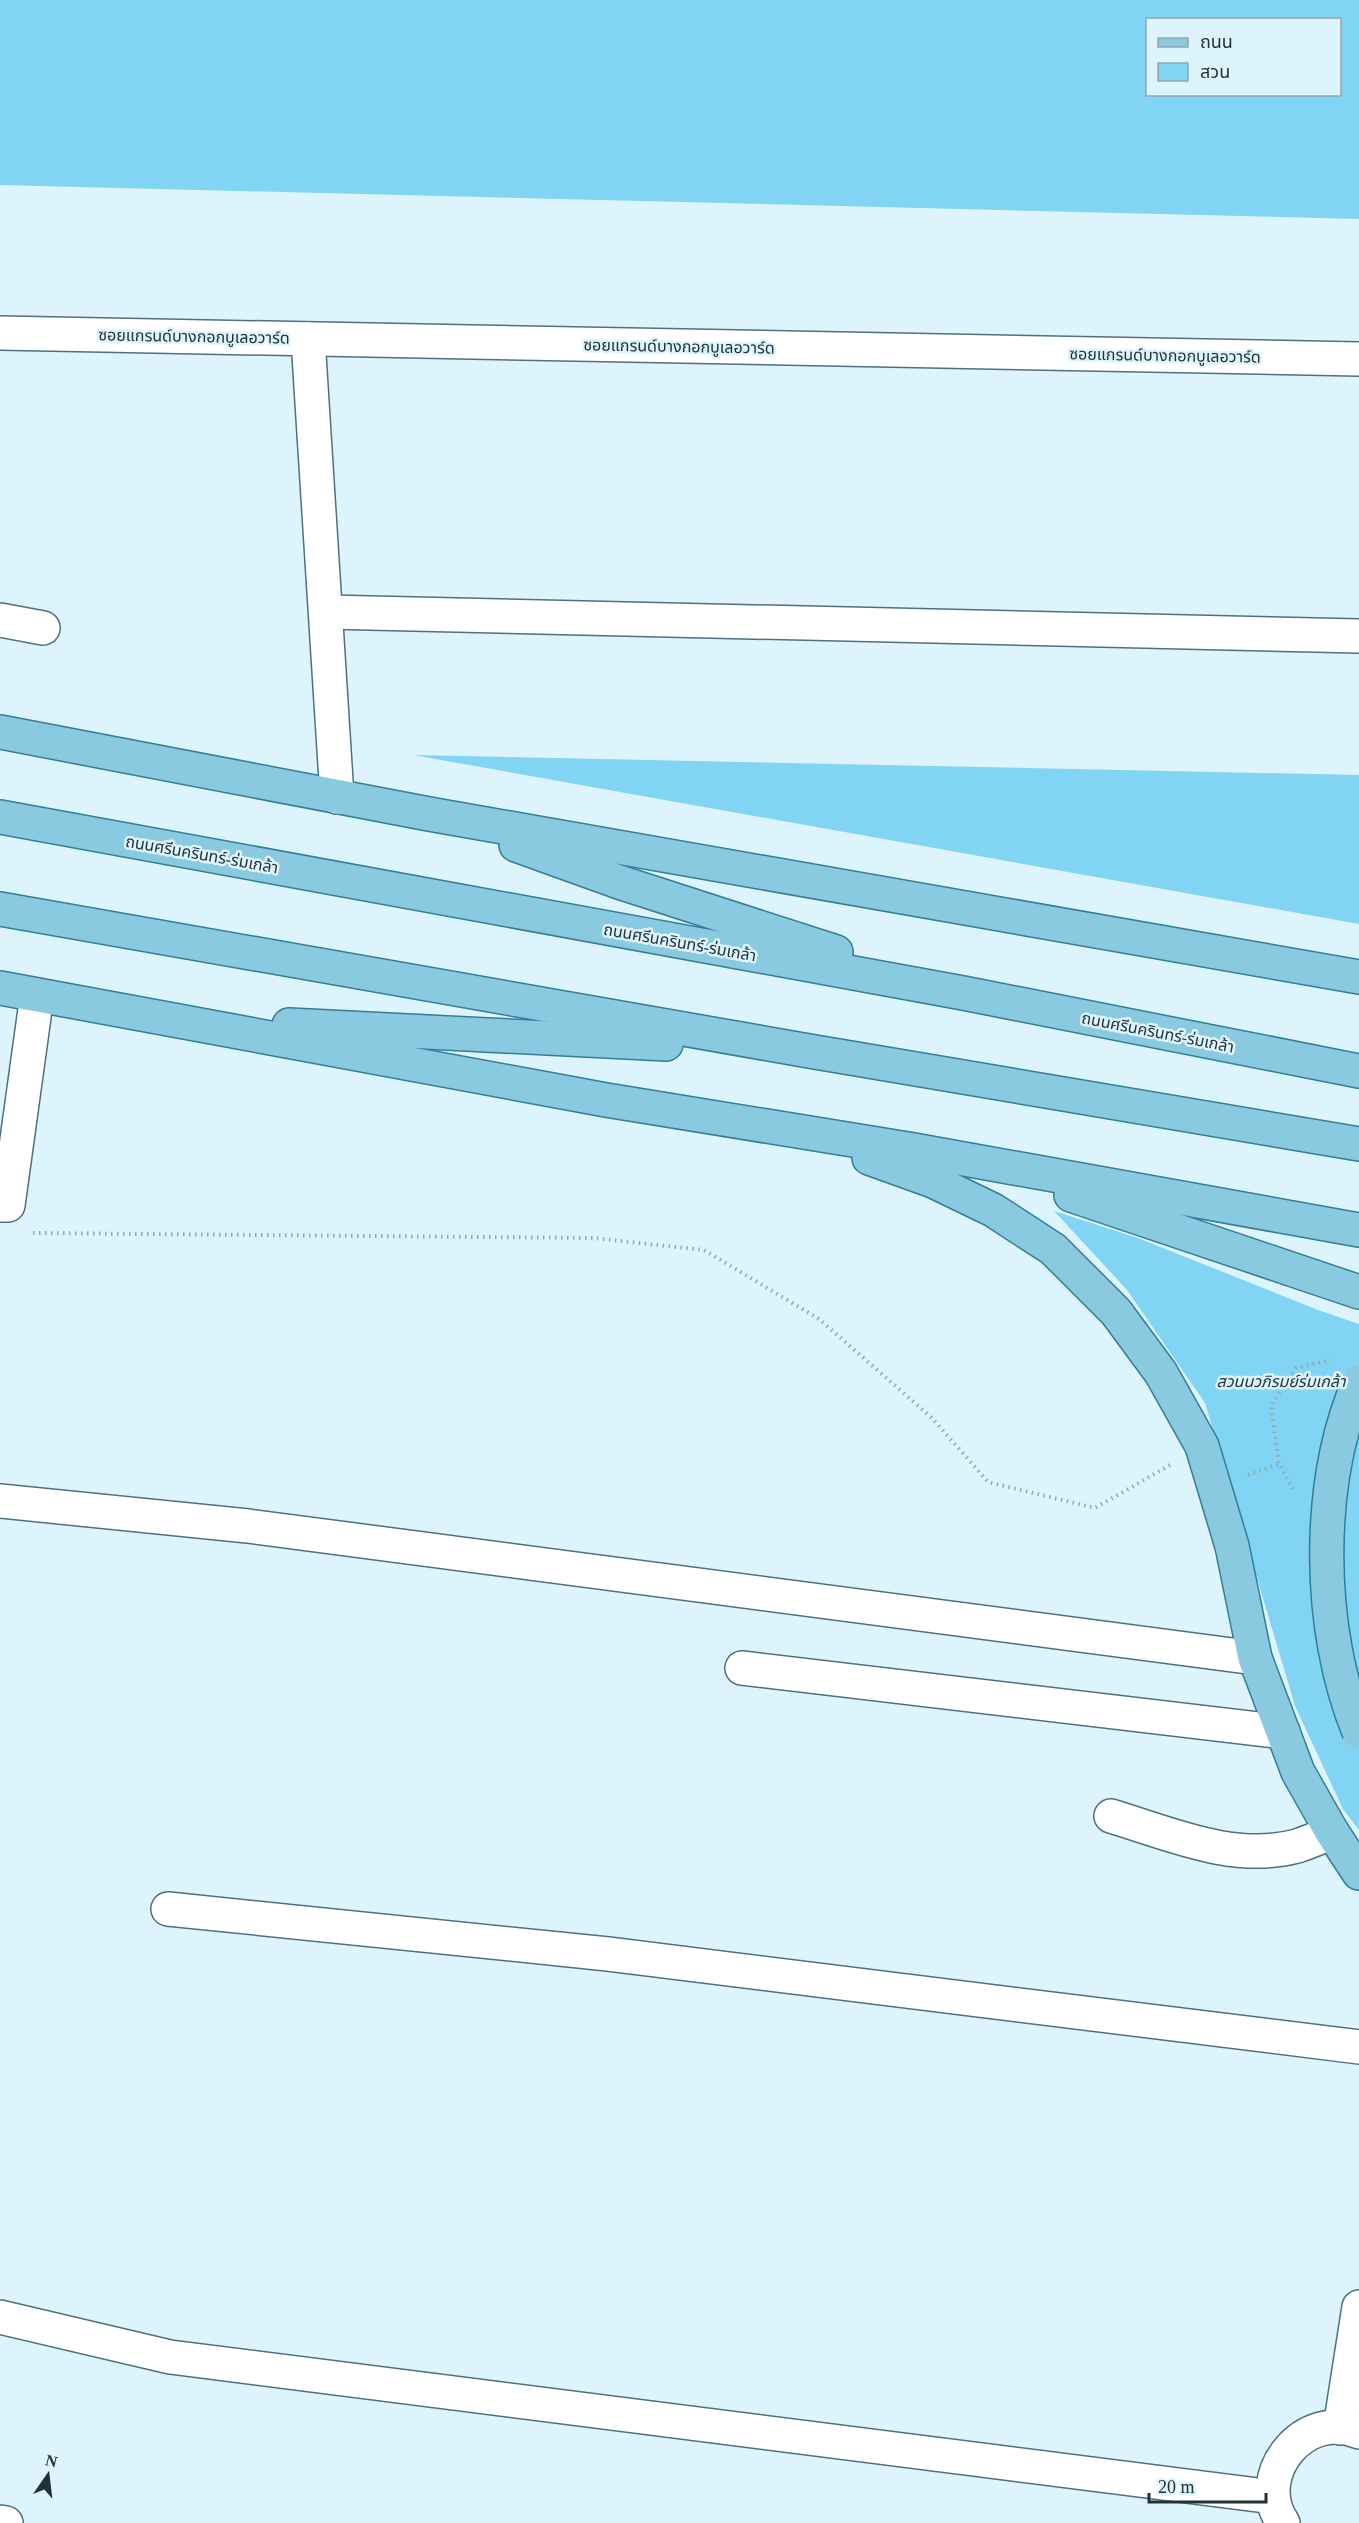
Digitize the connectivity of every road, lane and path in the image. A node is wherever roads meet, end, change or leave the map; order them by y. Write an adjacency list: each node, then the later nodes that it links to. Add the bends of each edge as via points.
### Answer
1 (0, 333): 2 (street, ซอยแกรนด์บางกอกบูเลอวาร์ด)
2 (308, 339): 3 (street, ซอยแกรนด์บางกอกบูเลอวาร์ด); 4 (street)
3 (1359, 359)
4 (327, 612): 7 (street); 9 (street)
5 (0, 620): 6 (street)
6 (43, 628)
7 (1359, 636)
8 (0, 732): 9 (main road)
9 (337, 797): 10 (main road)
10 (429, 814): 13 (main road); 15 (main road, via 619,882)
11 (0, 817): 15 (main road, ถนนศรีนครินทร์-ร่มเกล้า)
12 (0, 909): 18 (main road)
13 (1359, 977)
14 (0, 988): 16 (main road)
15 (963, 993): 19 (main road, ถนนศรีนครินทร์-ร่มเกล้า)
16 (37, 995): 17 (main road); 23 (street, via 8,1205)
17 (156, 1018): 18 (main road); 20 (main road)
18 (809, 1051): 21 (main road)
19 (1344, 1068)
20 (606, 1100): 22 (main road); 28 (main road, via 869,1158 933,1180 993,1210 1053,1249 1116,1312 1161,1373)
21 (1359, 1144)
22 (914, 1150): 24 (main road); 26 (main road, via 1051,1189)
23 (0, 1204)
24 (1359, 1230)
25 (24, 1233): 28 (path, via 592,1238 704,1250 819,1319 932,1418 988,1482 1095,1508)
26 (1359, 1292)
27 (1348, 1371): 29 (path, via 1328,1360 1296,1368 1270,1406); 34 (main road, bridge, via 1328,1526 1327,1596 1336,1658)
28 (1202, 1446): 31 (main road, via 1232,1546)
29 (1279, 1464)
30 (0, 1501): 31 (street, via 248,1526)
31 (1255, 1658): 33 (main road)
32 (742, 1668): 33 (street)
33 (1283, 1732): 36 (main road, via 1298,1772)
34 (1359, 1732)
35 (1111, 1816): 36 (street, via 1213,1847 1234,1849 1296,1846)
36 (1332, 1832): 37 (main road)
37 (1359, 1873)
38 (168, 1909): 39 (street, via 608,1954)
39 (1359, 2047)
40 (1359, 2307): 42 (street)
41 (0, 2317): 43 (street, via 170,2357)
42 (1350, 2430): 43 (street, via 1312,2432 1294,2443 1281,2458 1274,2477)
43 (1278, 2510)
44 (0, 2522): 45 (street)
45 (6, 2523)

